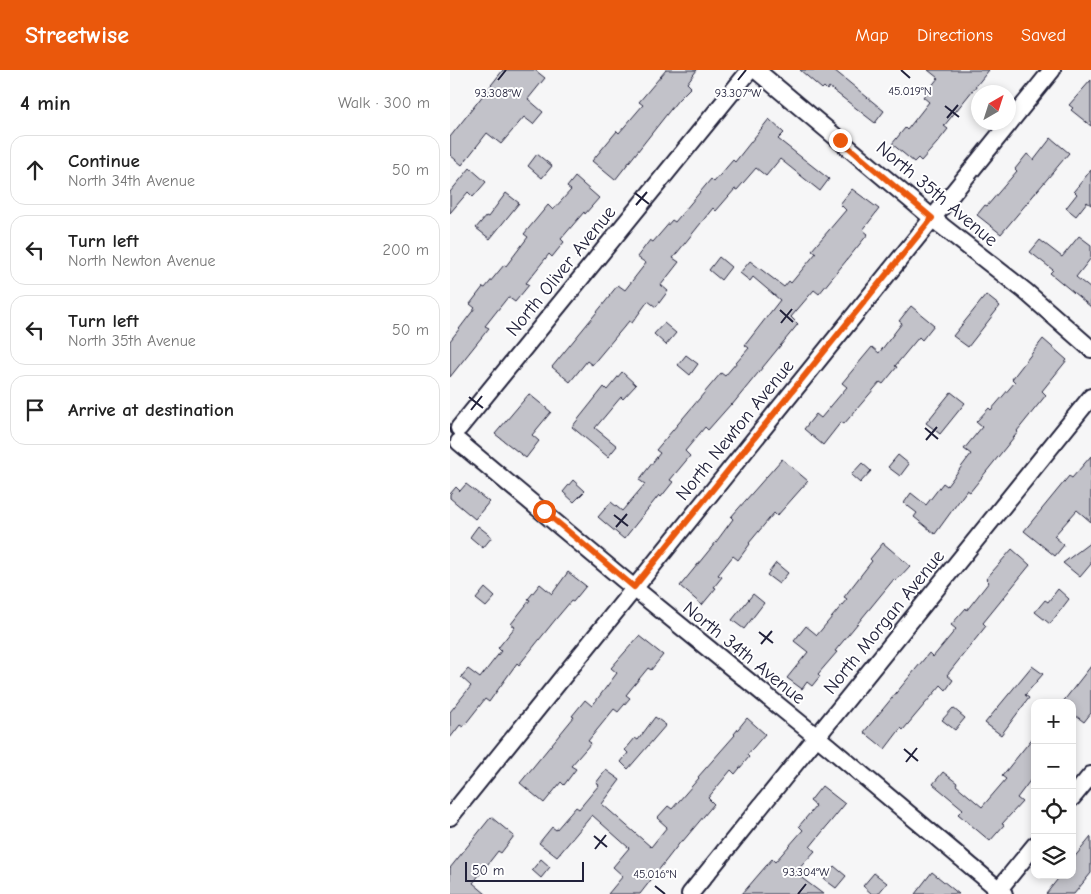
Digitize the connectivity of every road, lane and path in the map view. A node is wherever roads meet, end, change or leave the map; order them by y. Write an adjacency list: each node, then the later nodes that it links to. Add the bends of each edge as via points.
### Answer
1 (750, 70): 7 (street, North Oliver Avenue)
2 (756, 70): 4 (street, North 35th Avenue)
3 (1052, 70): 4 (street, North Newton Avenue)
4 (932, 218): 5 (street, North 35th Avenue, via 1025,291); 8 (street, North Newton Avenue)
5 (1091, 349)
6 (1091, 397): 9 (street, North Morgan Avenue)
7 (455, 435): 8 (street, North 34th Avenue)
8 (634, 587): 9 (street, North 34th Avenue); 12 (street, North Newton Avenue)
9 (817, 738): 14 (street, North 34th Avenue); 15 (street, North Morgan Avenue)
10 (1091, 775): 11 (street)
11 (1076, 793)
12 (450, 816)
13 (1031, 850): 14 (street)
14 (999, 893)
15 (690, 894)

